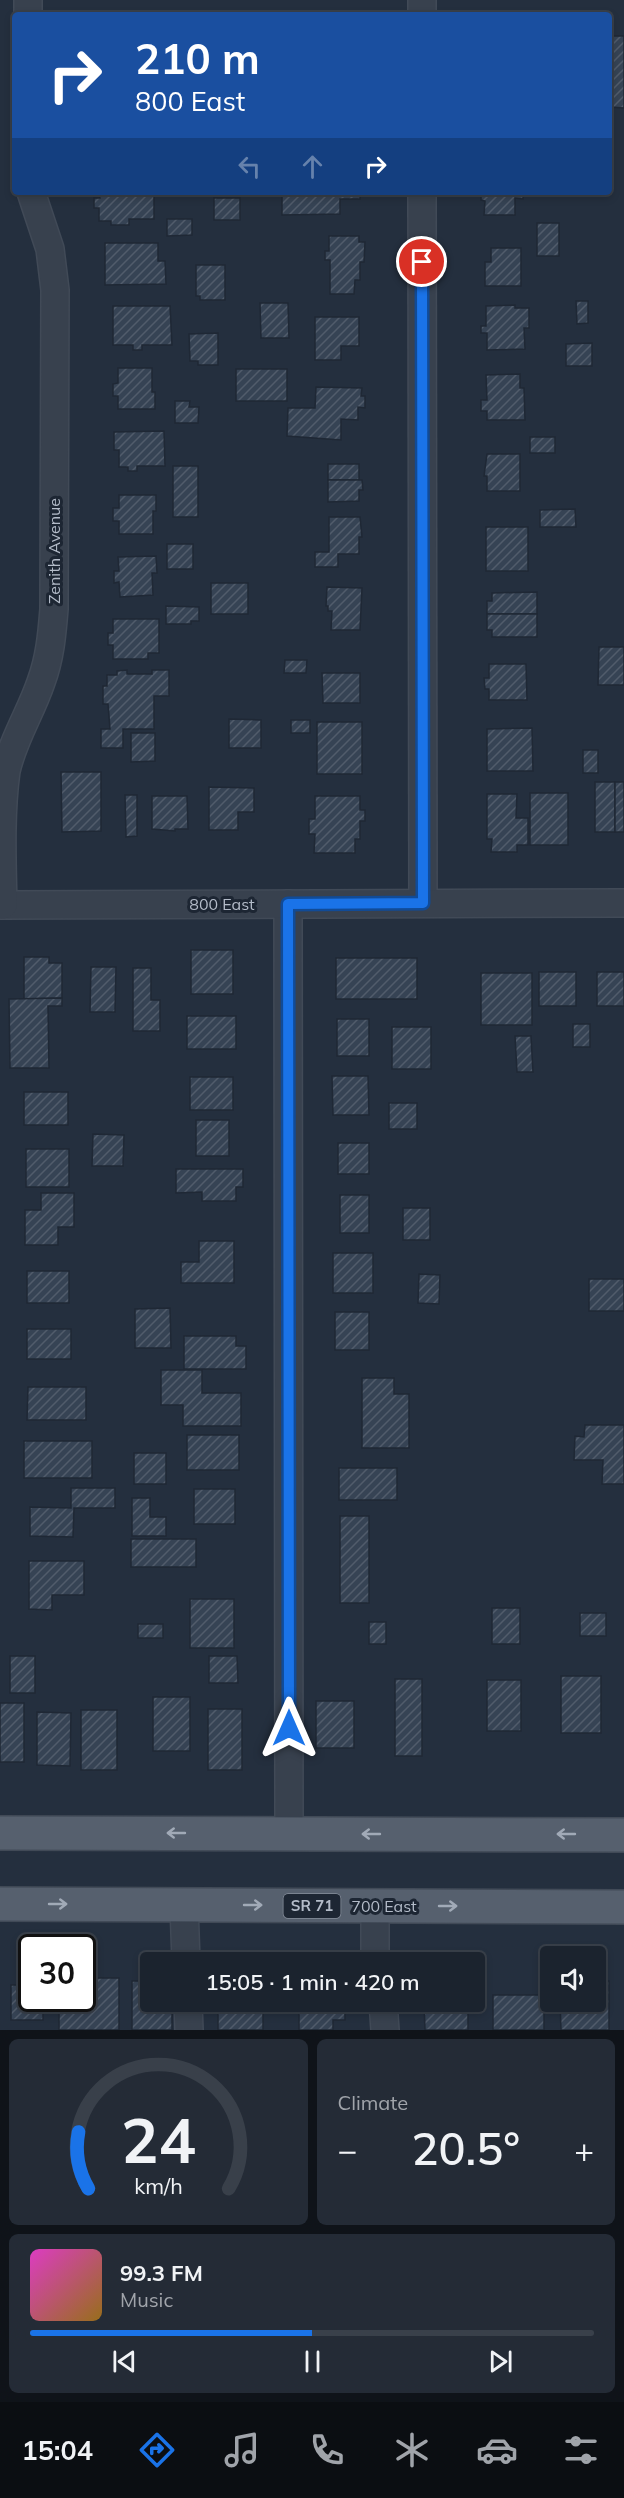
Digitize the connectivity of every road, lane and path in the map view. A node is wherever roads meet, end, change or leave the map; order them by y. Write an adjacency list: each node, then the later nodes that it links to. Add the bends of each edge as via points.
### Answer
1 (32, 195): 6 (street, Zenith Avenue, via 50,249 55,290 54,609 51,648 41,683 13,746 6,773)
2 (422, 195): 3 (street)
3 (423, 903): 4 (street, 800 East); 5 (street, 800 East)
4 (624, 903)
5 (288, 904): 6 (street, 800 East); 8 (street)
6 (1, 905)
7 (0, 1833): 8 (main road, one-way to 7)
8 (289, 1834): 9 (main road, one-way to 8)
9 (624, 1835)
10 (0, 1904): 11 (main road, 700 East / SR 71, one-way to 11)
11 (184, 1905): 12 (main road, 700 East / SR 71, one-way to 12); 14 (street)
12 (375, 1906): 13 (main road, 700 East / SR 71, one-way to 13); 15 (street)
13 (624, 1907)
14 (186, 1952)
15 (375, 1952)
16 (188, 2012): 18 (street)
17 (384, 2012): 19 (street)
18 (189, 2030)
19 (385, 2030)

